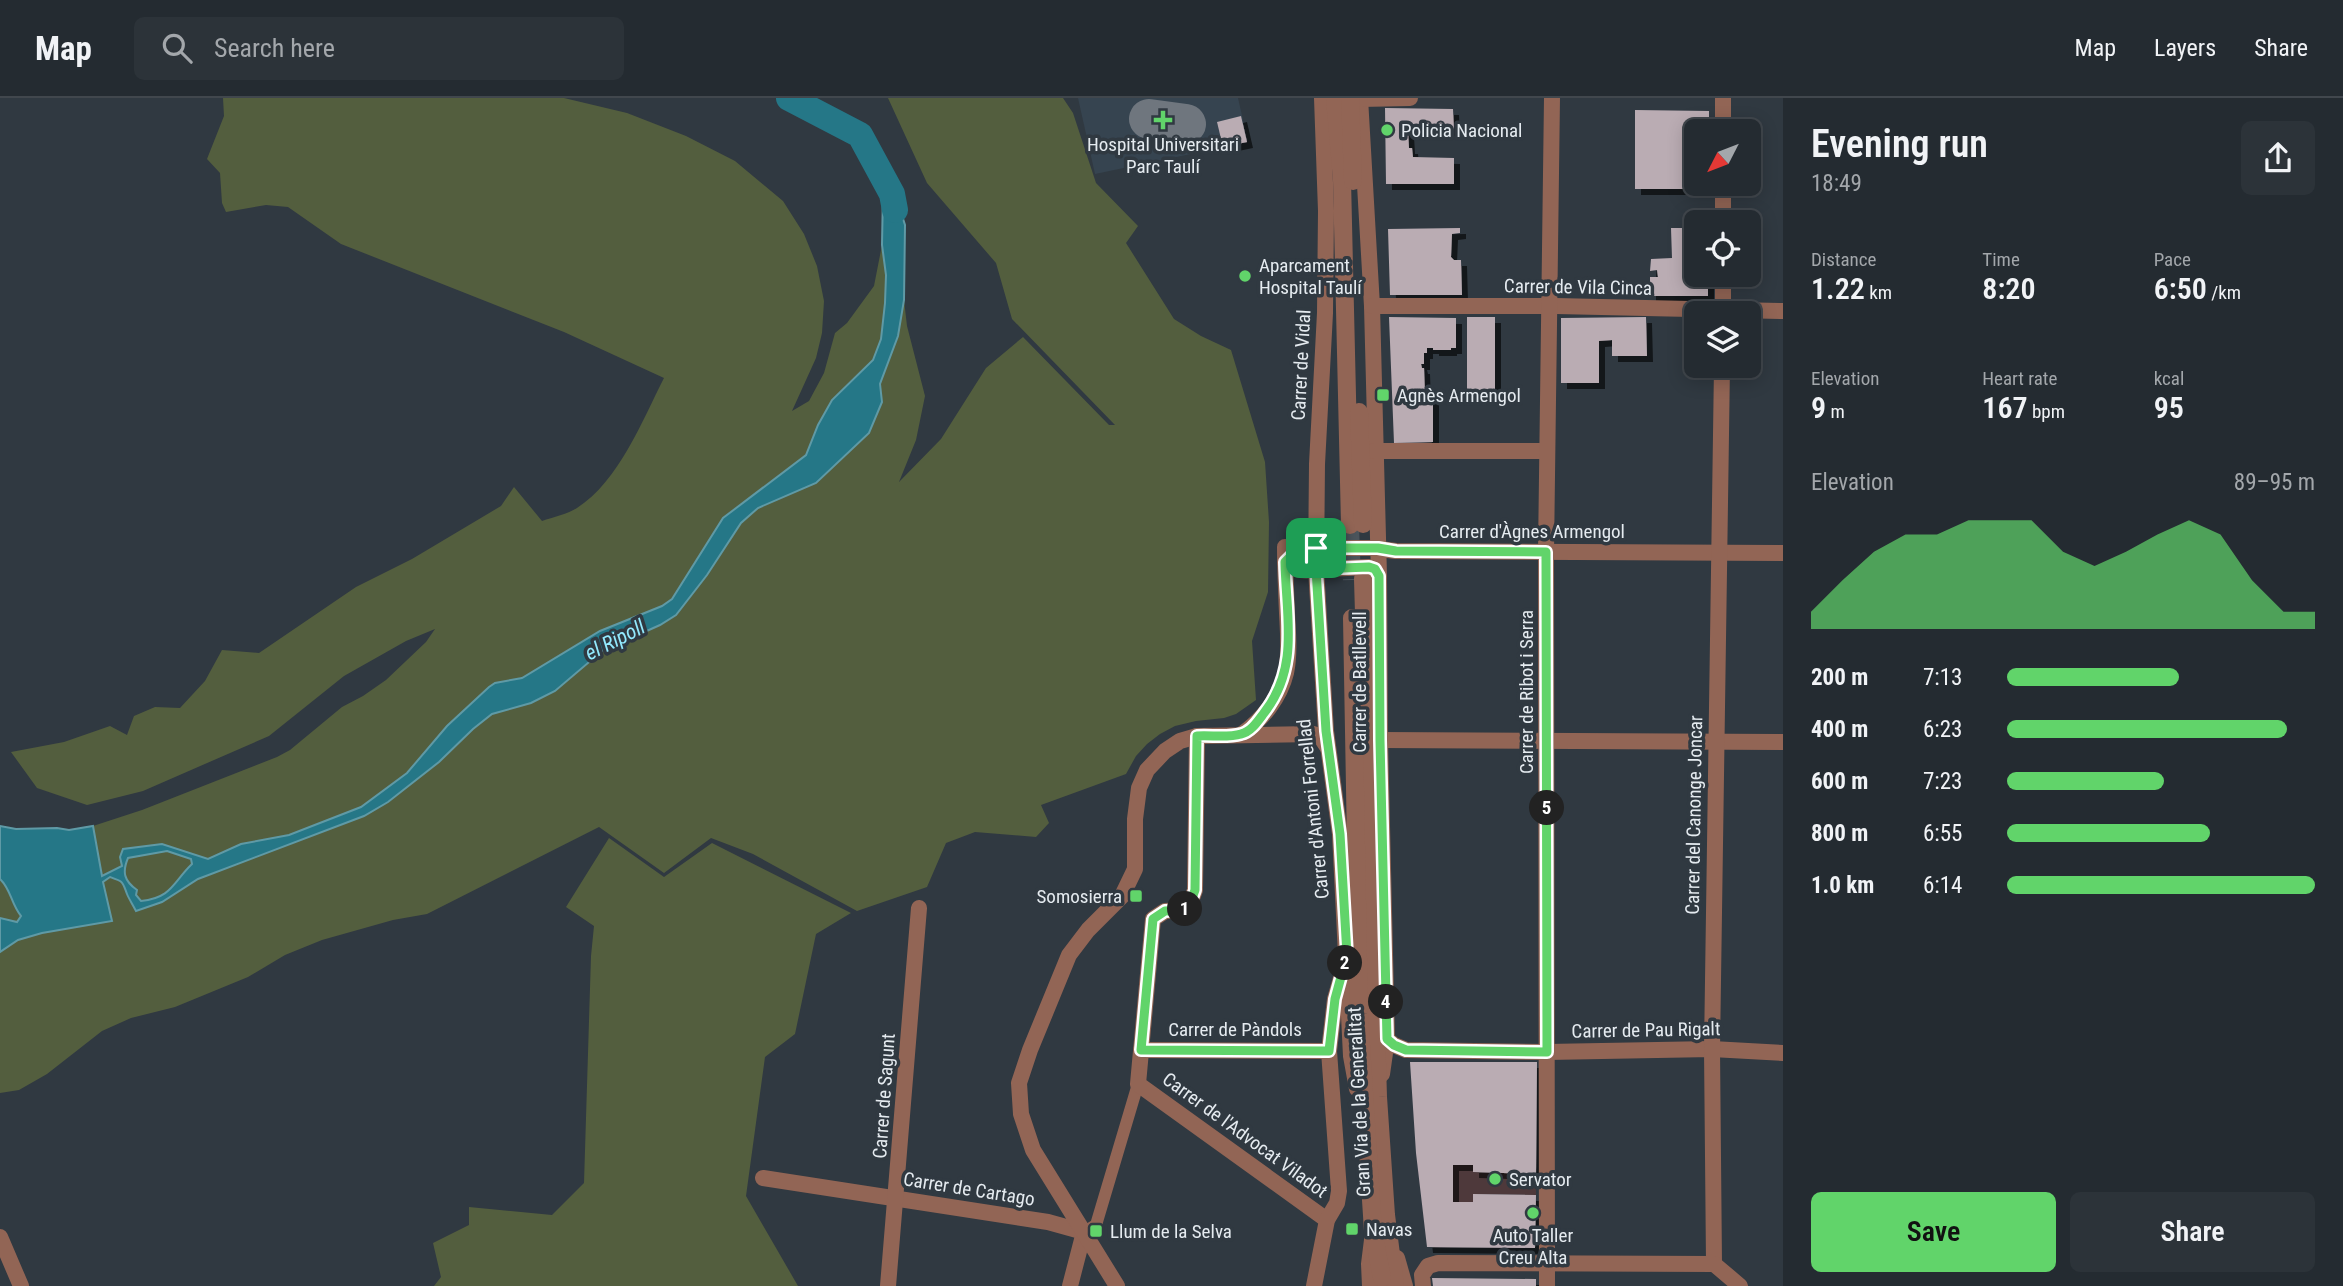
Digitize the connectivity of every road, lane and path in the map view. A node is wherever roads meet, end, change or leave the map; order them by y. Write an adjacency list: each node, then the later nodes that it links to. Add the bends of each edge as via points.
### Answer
1 (1322, 98): 17 (street, Carrer de Vidal, via 1326,211 1317,464)
2 (1335, 98): 3 (street, via 1356,524)
3 (1350, 98)
4 (1360, 98): 5 (street); 9 (street, Carrer de Batllevell)
5 (1410, 98)
6 (1552, 98): 10 (street, Carrer de Ribot i Serra)
7 (1723, 98): 8 (street)
8 (1723, 119)
9 (1372, 306): 10 (street, Carrer de Vila Cinca); 16 (street, Carrer de Batllevell)
10 (1548, 306): 11 (street, Carrer de Vila Cinca); 15 (street, Carrer de Ribot i Serra)
11 (1684, 311)
12 (1761, 311): 13 (street, Carrer de Vila Cinca)
13 (1783, 311)
14 (1722, 378): 21 (street, Carrer del Canonge Joncar)
15 (1546, 450): 16 (street); 19 (street, Carrer de Ribot i Serra)
16 (1374, 451): 18 (street, Carrer de Batllevell)
17 (1320, 548): 18 (street, Carrer d'Àgnes Armengol, bridge); 22 (street, Carrer d'Àgnes Armengol); 23 (street, Carrer de Vidal)
18 (1375, 548): 19 (street, Carrer d'Àgnes Armengol); 24 (street, Carrer de Batllevell)
19 (1546, 552): 21 (street, Carrer d'Àgnes Armengol); 29 (street, Carrer de Ribot i Serra)
20 (1783, 552): 21 (street, Carrer d'Àgnes Armengol)
21 (1719, 553): 30 (street, Carrer del Canonge Joncar)
22 (1285, 555): 23 (street, via 1289,567); 26 (street, Carrer d'Antoni Forrellad, via 1286,673 1267,710)
23 (1321, 569): 24 (street, bridge); 25 (street, Carrer de Vidal)
24 (1366, 575): 28 (street, Carrer de Batllevell); 42 (street, Gran Via de la Generalitat); 43 (street, Gran Via de la Generalitat, via 1359,1014)
25 (1317, 592): 32 (street, Carrer d'Antoni Forrellad)
26 (1242, 734): 27 (street); 32 (street, via 1316,735)
27 (1197, 736): 37 (street, via 1195,890 1183,910 1165,911 1153,919); 47 (street, via 1180,741 1155,760 1139,788 1135,869 1122,896 1069,955 1019,1083 1021,1114 1033,1150)
28 (1380, 740): 29 (street); 35 (street, Carrer de Batllevell)
29 (1547, 741): 30 (street); 39 (street, Carrer de Ribot i Serra)
30 (1716, 741): 31 (street); 36 (street, Carrer del Canonge Joncar)
31 (1783, 742)
32 (1328, 748): 34 (street, Carrer d'Antoni Forrellad, via 1340,834)
33 (919, 908): 45 (street, Carrer de Sagunt)
34 (1347, 955): 38 (street, via 1335,999); 43 (street, Carrer d'Antoni Forrellad, via 1351,1056)
35 (1387, 1039): 39 (street, Carrer de Pau Rigalt, via 1406,1050); 42 (street, Carrer de Batllevell)
36 (1712, 1049): 39 (street, Carrer de Pau Rigalt); 40 (street, Carrer de Pau Rigalt); 51 (street, Carrer del Canonge Joncar)
37 (1141, 1050): 38 (street, Carrer de Pàndols); 41 (street)
38 (1329, 1051): 46 (street, via 1339,1191)
39 (1547, 1052): 50 (street, Carrer de Ribot i Serra)
40 (1783, 1053)
41 (1138, 1084): 46 (street, Carrer de l'Advocat Viladot); 47 (street, via 1096,1225)
42 (1378, 1097): 48 (street, Gran Via de la Generalitat)
43 (1368, 1147): 48 (street, Gran Via de la Generalitat)
44 (763, 1178): 45 (street, Carrer de Cartago)
45 (897, 1199): 47 (street, Carrer de Cartago, via 1048,1222); 53 (street, Carrer de Sagunt)
46 (1327, 1220): 56 (street)
47 (1084, 1232): 54 (street); 55 (street)
48 (1380, 1235): 57 (street, via 1369,1264); 58 (street, Gran Via de la Generalitat); 59 (street, Gran Via de la Generalitat); 60 (street, via 1396,1256)
49 (0, 1237): 52 (street)
50 (1547, 1262): 51 (street); 61 (street, via 1438,1263 1428,1266 1422,1275); 62 (street, Carrer de Ribot i Serra)
51 (1714, 1264): 63 (street)
52 (21, 1286)
53 (888, 1286)
54 (1070, 1286)
55 (1117, 1286)
56 (1314, 1286)
57 (1370, 1286)
58 (1384, 1286)
59 (1395, 1286)
60 (1405, 1286)
61 (1423, 1286)
62 (1547, 1286)
63 (1740, 1286)

